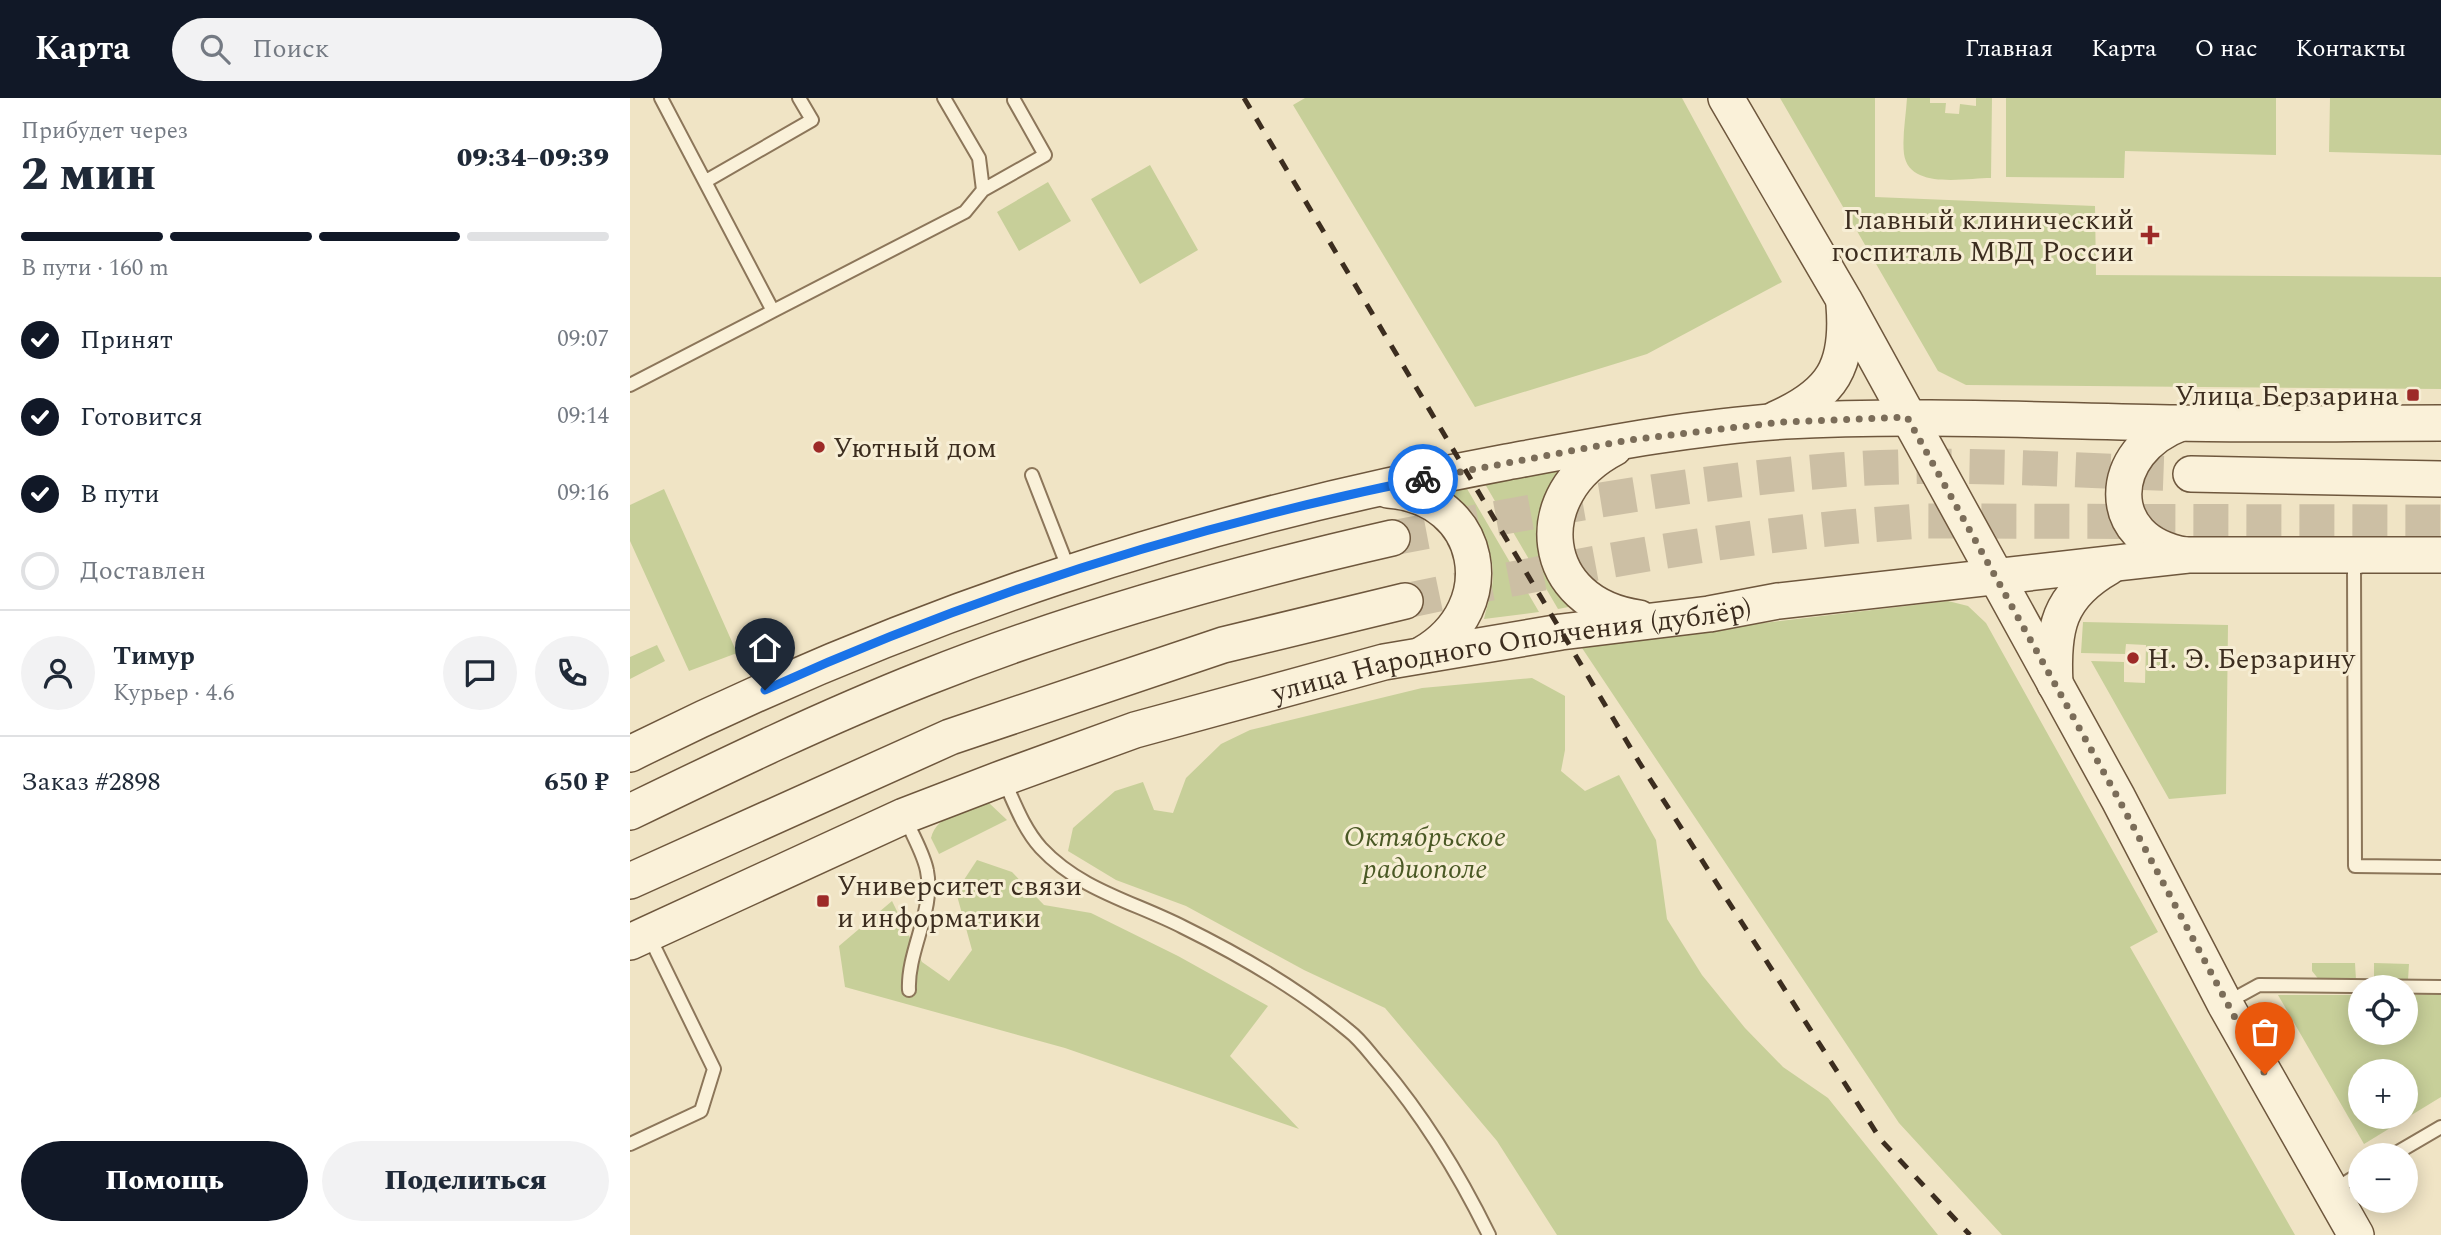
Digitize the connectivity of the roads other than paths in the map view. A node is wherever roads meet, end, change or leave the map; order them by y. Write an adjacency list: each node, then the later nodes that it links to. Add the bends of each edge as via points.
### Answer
1 (661, 98): 6 (lane)
2 (799, 98): 6 (lane, via 812,120)
3 (944, 98): 7 (lane, via 979,158)
4 (1726, 98): 8 (street)
5 (1014, 100): 7 (lane, via 1045,155)
6 (706, 181): 9 (lane)
7 (983, 190): 9 (lane, via 965,212)
8 (1843, 300): 11 (street); 12 (street, via 1844,352 1833,376 1816,396)
9 (773, 311): 10 (lane)
10 (630, 384)
11 (1907, 417): 12 (street); 13 (street); 26 (street)
12 (1766, 423): 15 (street)
13 (2181, 423): 14 (street); 21 (street, via 2147,441 2126,471 2123,486 2126,507 2141,533 2154,546)
14 (2441, 423)
15 (1629, 440): 19 (street); 28 (street, via 1588,463 1569,485 1557,512 1556,542 1565,571 1583,595 1608,611)
16 (2191, 474): 18 (street)
17 (1032, 475): 25 (lane)
18 (2441, 478)
19 (1375, 489): 25 (street); 29 (street, via 1406,491 1434,503 1456,523 1470,550 1474,579 1467,608 1451,634)
20 (1392, 538): 33 (street, via 1204,584 927,677)
21 (2188, 555): 22 (street, улица Народного Ополчения (дублёр)); 24 (street, улица Народного Ополчения (дублёр))
22 (2385, 555): 23 (street, улица Народного Ополчения (дублёр)); 35 (lane, via 2354,569 2355,866)
23 (2441, 555)
24 (2112, 565): 26 (street, улица Народного Ополчения (дублёр)); 30 (street, via 2089,578 2065,607 2057,629)
25 (1069, 570): 31 (street, via 838,657)
26 (1995, 577): 28 (street, улица Народного Ополчения (дублёр), via 1778,601); 30 (street)
27 (1405, 601): 36 (street, via 1223,645 1008,716 859,775)
28 (1659, 620): 29 (street, улица Народного Ополчения (дублёр))
29 (1420, 656): 32 (street, улица Народного Ополчения (дублёр), via 1135,730)
30 (2055, 685): 40 (street)
31 (630, 754)
32 (1003, 778): 34 (street, улица Народного Ополчения (дублёр)); 45 (lane, via 1022,822 1040,848 1065,869 1109,897 1180,925 1243,958 1352,1032 1418,1110)
33 (630, 812)
34 (904, 816): 37 (street, улица Народного Ополчения (дублёр)); 39 (lane, via 927,871 926,899 908,973)
35 (2441, 867)
36 (630, 881)
37 (639, 938): 43 (lane, via 715,1069 701,1111)
38 (2441, 986): 40 (lane, via 2259,985)
39 (909, 990)
40 (2225, 1004): 44 (street)
41 (2441, 1127): 42 (lane)
42 (2414, 1143)
43 (630, 1144)
44 (2346, 1182): 46 (street)
45 (1489, 1235)
46 (2356, 1235)

